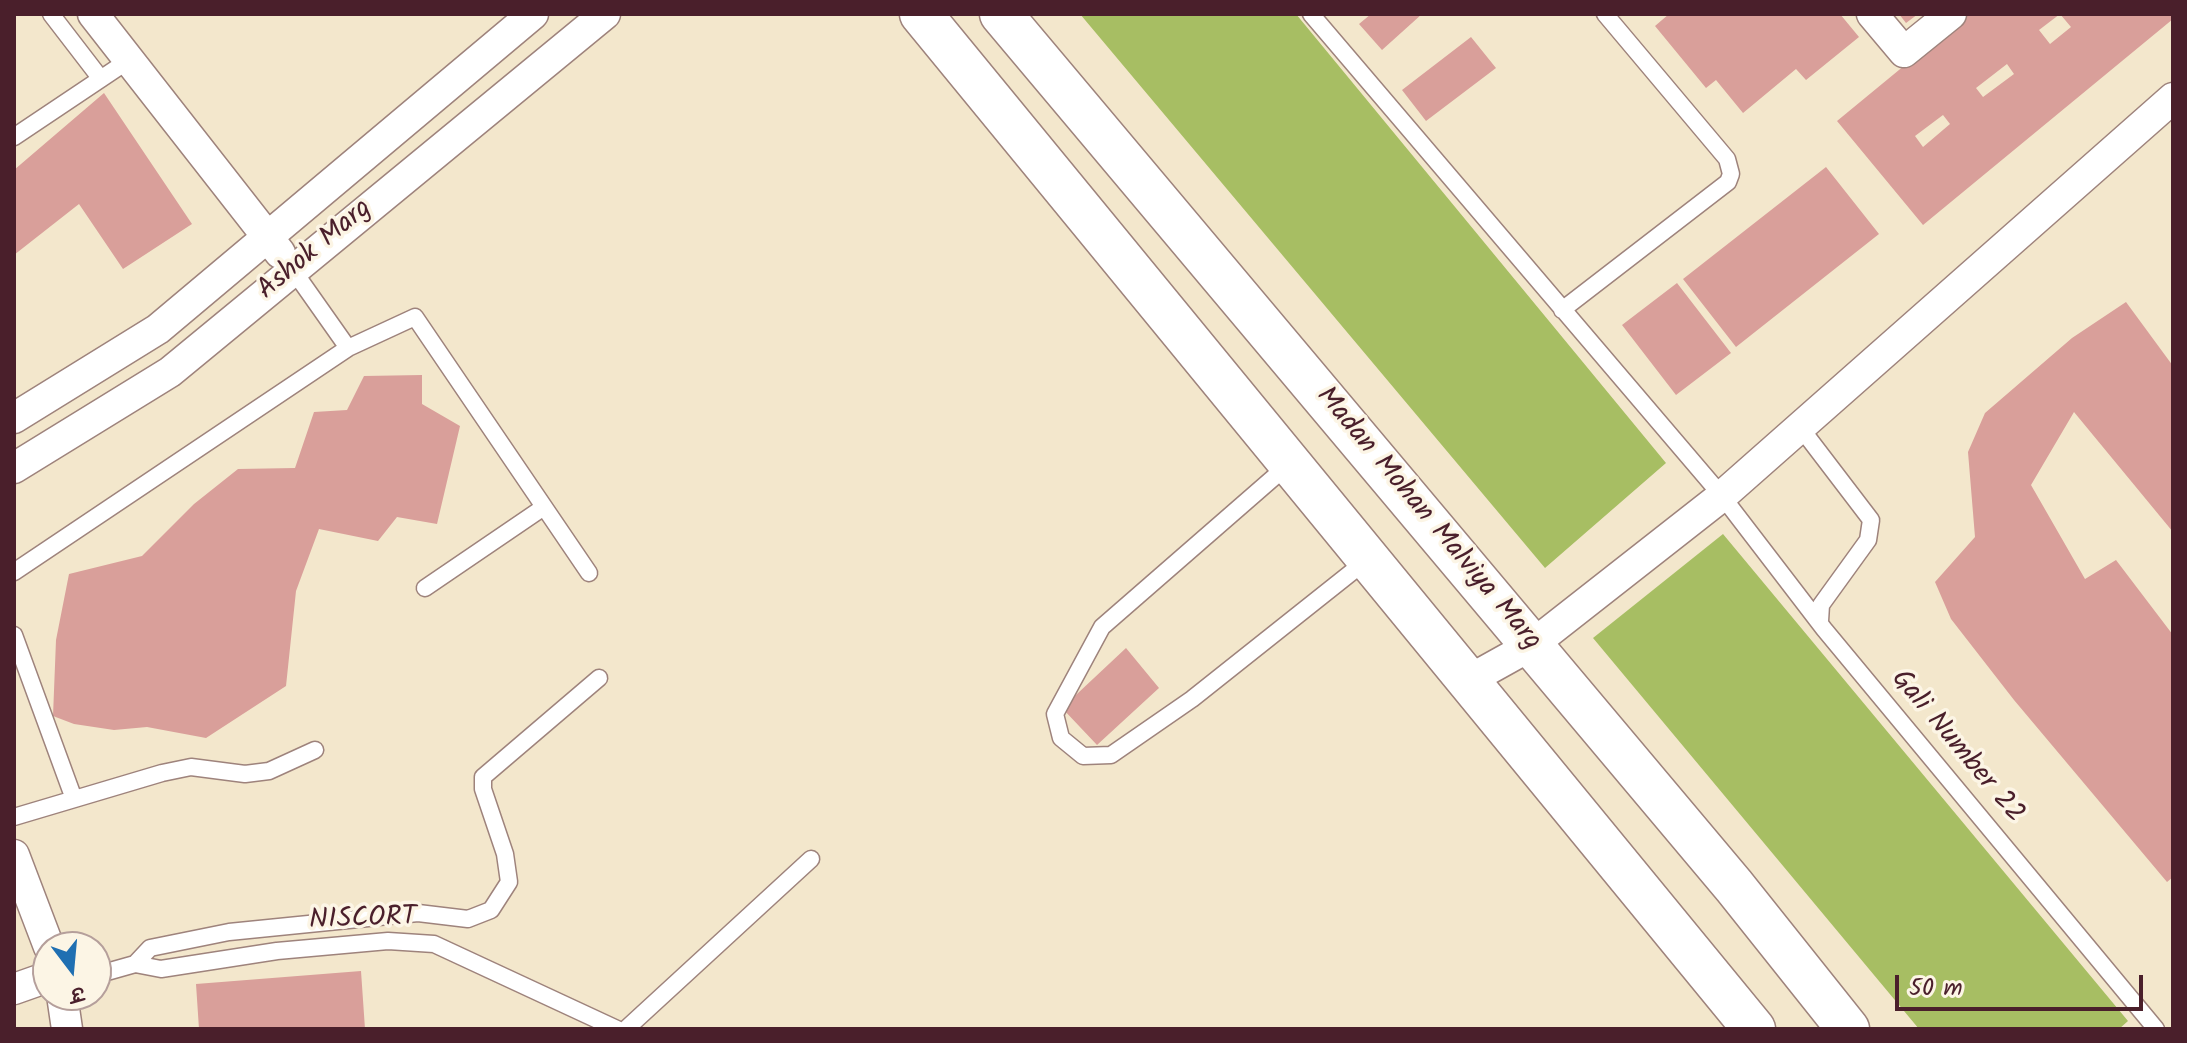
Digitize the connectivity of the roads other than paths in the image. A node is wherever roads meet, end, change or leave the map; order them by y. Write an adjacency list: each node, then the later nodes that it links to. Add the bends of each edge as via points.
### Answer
1 (51, 14): 12 (lane)
2 (93, 14): 11 (street)
3 (533, 14): 15 (street, Ashok Marg)
4 (921, 14): 21 (main road)
5 (1001, 14): 31 (main road, Madan Mohan Malviya Marg)
6 (1311, 14): 17 (lane, Gali Number 22)
7 (1605, 14): 17 (lane, via 1727,159 1731,174 1728,182)
8 (1872, 14): 9 (street, via 1904,52)
9 (1951, 14)
10 (605, 16): 16 (street, Ashok Marg)
11 (129, 60): 12 (lane); 15 (street)
12 (101, 79): 14 (lane)
13 (2173, 98): 20 (street)
14 (14, 137)
15 (267, 237): 16 (street); 19 (street, Ashok Marg, via 158,329)
16 (293, 270): 18 (lane); 22 (street, Ashok Marg, via 170,372)
17 (1562, 310): 23 (lane, Gali Number 22)
18 (348, 348): 24 (lane, via 415,317); 26 (lane)
19 (14, 418)
20 (1800, 427): 23 (street); 29 (lane, via 1871,520 1868,540 1821,605)
21 (1289, 463): 25 (main road); 25 (lane, via 1102,627 1055,714 1061,738 1083,756 1111,755 1192,699)
22 (14, 468)
23 (1722, 496): 29 (lane, Gali Number 22); 31 (street)
24 (544, 507): 27 (lane); 28 (lane)
25 (1368, 559): 33 (main road)
26 (14, 572)
27 (589, 573)
28 (425, 588)
29 (1820, 621): 46 (lane, Gali Number 22)
30 (14, 635): 35 (lane)
31 (1532, 645): 33 (street); 45 (main road, Madan Mohan Malviya Marg)
32 (599, 678): 40 (lane, via 483,777 509,882 491,910 468,919 418,913 229,932 150,948)
33 (1469, 680): 44 (main road)
34 (315, 750): 35 (lane, via 269,771 245,774 191,767)
35 (74, 799): 36 (lane)
36 (14, 817)
37 (14, 855): 39 (street)
38 (811, 859): 43 (lane)
39 (43, 931)
40 (135, 964): 41 (lane, NISCORT); 42 (lane, NISCORT, via 161,969 277,951 388,941 434,944)
41 (112, 970)
42 (617, 1029)
43 (626, 1029)
44 (1754, 1029)
45 (1848, 1029)
46 (2156, 1029)

